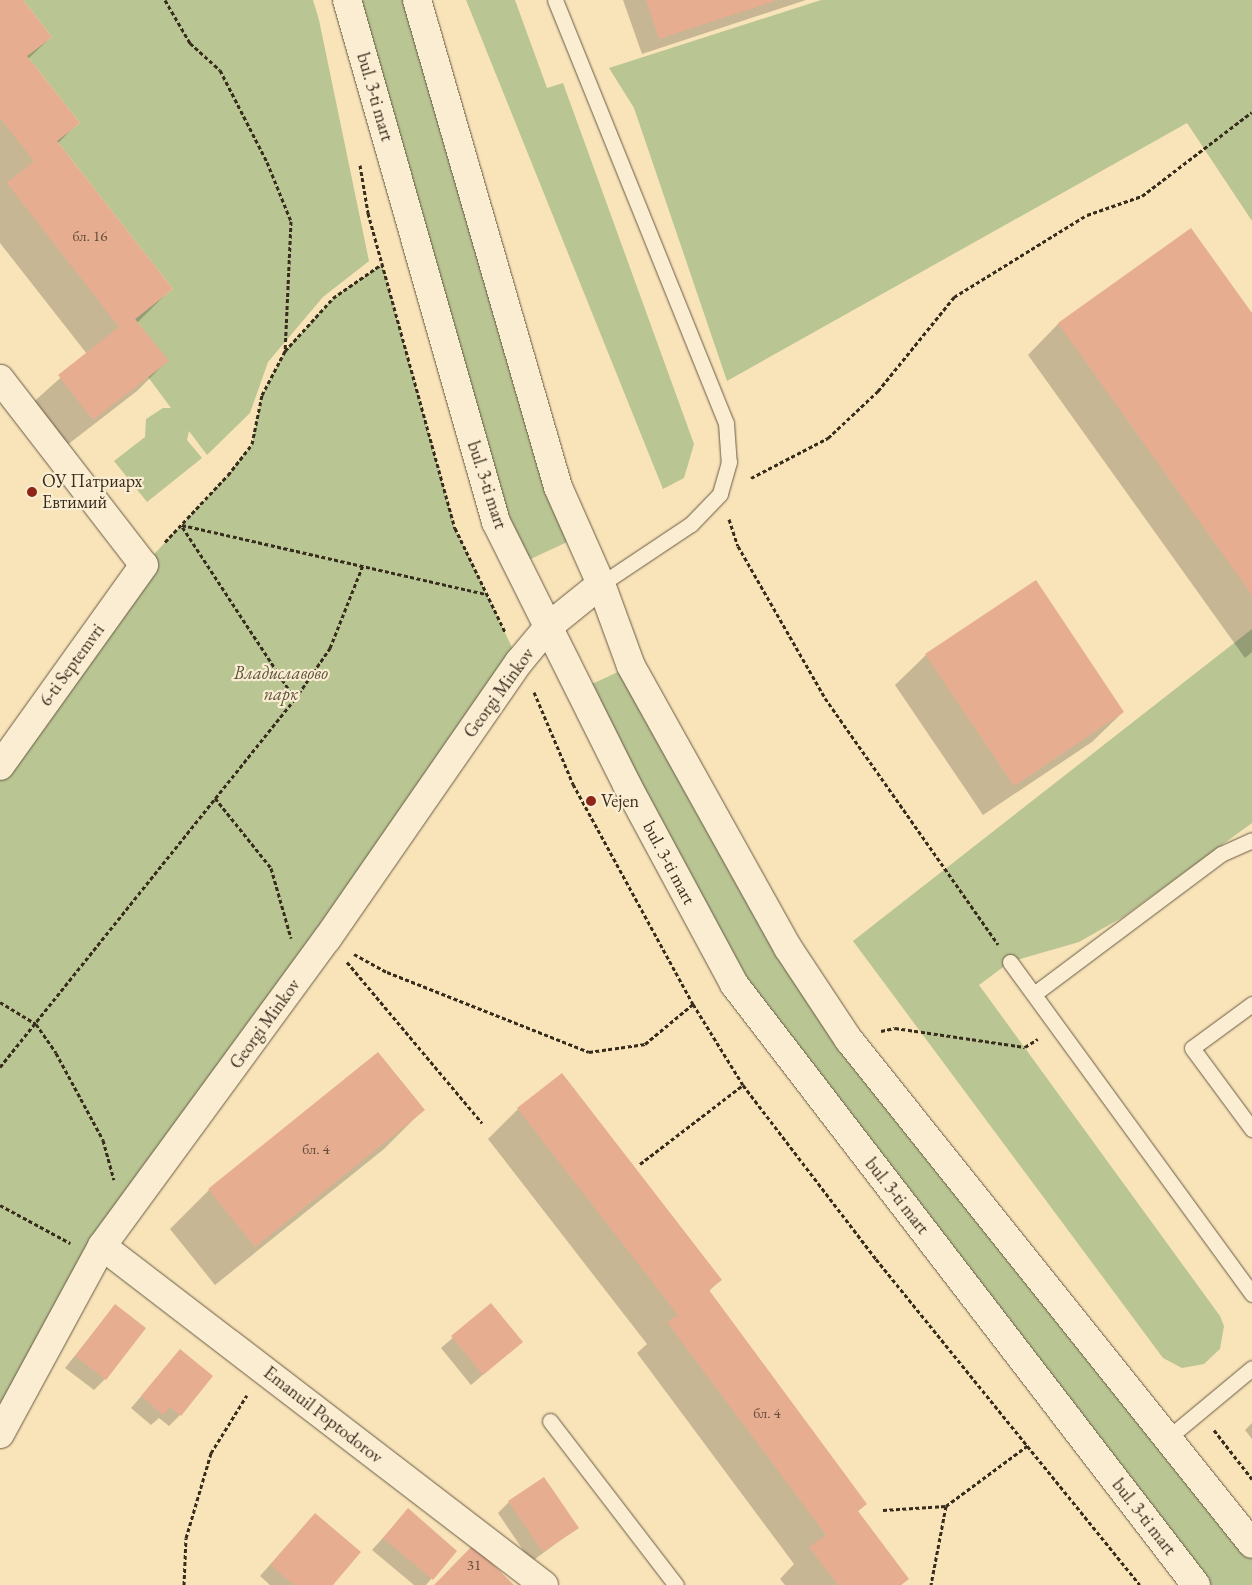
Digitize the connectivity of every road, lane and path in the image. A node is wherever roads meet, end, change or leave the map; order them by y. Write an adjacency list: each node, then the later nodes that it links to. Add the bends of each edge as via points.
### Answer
1 (165, 0): 7 (path, via 190,43 220,70 268,162 291,221)
2 (347, 0): 15 (street, bul. 3-ti mart, via 496,522)
3 (417, 0): 13 (street, via 558,487)
4 (555, 0): 9 (lane, via 726,423 729,462)
5 (1252, 112): 9 (path, via 1142,196 1087,215 954,297 878,391 828,438)
6 (382, 264): 7 (path, via 333,298)
7 (286, 351): 10 (path, via 262,395 252,444)
8 (0, 379): 11 (street)
9 (720, 494): 13 (lane, via 691,524); 21 (path, via 738,546 825,698)
10 (181, 525): 11 (path); 12 (path); 16 (path)
11 (144, 565): 17 (street, 6-ti Septemvri)
12 (363, 565): 14 (path); 16 (path, via 330,648)
13 (601, 584): 15 (street, Georgi Minkov); 28 (street, via 631,666 788,948)
14 (486, 594)
15 (549, 626): 20 (street, Georgi Minkov, via 519,662); 53 (street, bul. 3-ti mart, via 627,785 734,984)
16 (295, 699): 18 (path)
17 (0, 766)
18 (215, 798): 20 (path, via 271,868 289,937 304,945); 26 (path)
19 (1252, 840): 22 (lane, via 1222,854)
20 (327, 939): 24 (path, via 386,972 589,1052 644,1044); 31 (path); 35 (street, Georgi Minkov)
21 (1010, 962): 22 (lane)
22 (1034, 994): 27 (lane)
23 (0, 1002): 26 (path)
24 (693, 1004)
25 (1252, 1004): 32 (lane, via 1192,1048)
26 (36, 1024): 29 (path); 35 (path, via 56,1053 103,1140)
27 (1059, 1028): 28 (path, via 1024,1047 896,1028); 37 (lane)
28 (849, 1040): 43 (street)
29 (0, 1067)
30 (743, 1085): 33 (path)
31 (482, 1123)
32 (1252, 1129)
33 (640, 1164)
34 (0, 1205): 36 (path)
35 (124, 1216): 36 (street, Georgi Minkov)
36 (99, 1251): 39 (street, Emanuil Poptodorov); 42 (street, Georgi Minkov)
37 (1252, 1294)
38 (1252, 1368): 40 (lane)
39 (262, 1369): 49 (path, via 211,1453 186,1538); 50 (street, Emanuil Poptodorov)
40 (1200, 1412): 43 (lane); 45 (path)
41 (550, 1421): 51 (lane)
42 (0, 1434)
43 (1168, 1438): 48 (street)
44 (1028, 1445): 46 (path)
45 (1252, 1479)
46 (946, 1506): 47 (path); 52 (path)
47 (883, 1510)
48 (1252, 1544)
49 (184, 1585)
50 (544, 1585)
51 (676, 1585)
52 (931, 1585)
53 (1196, 1585)

